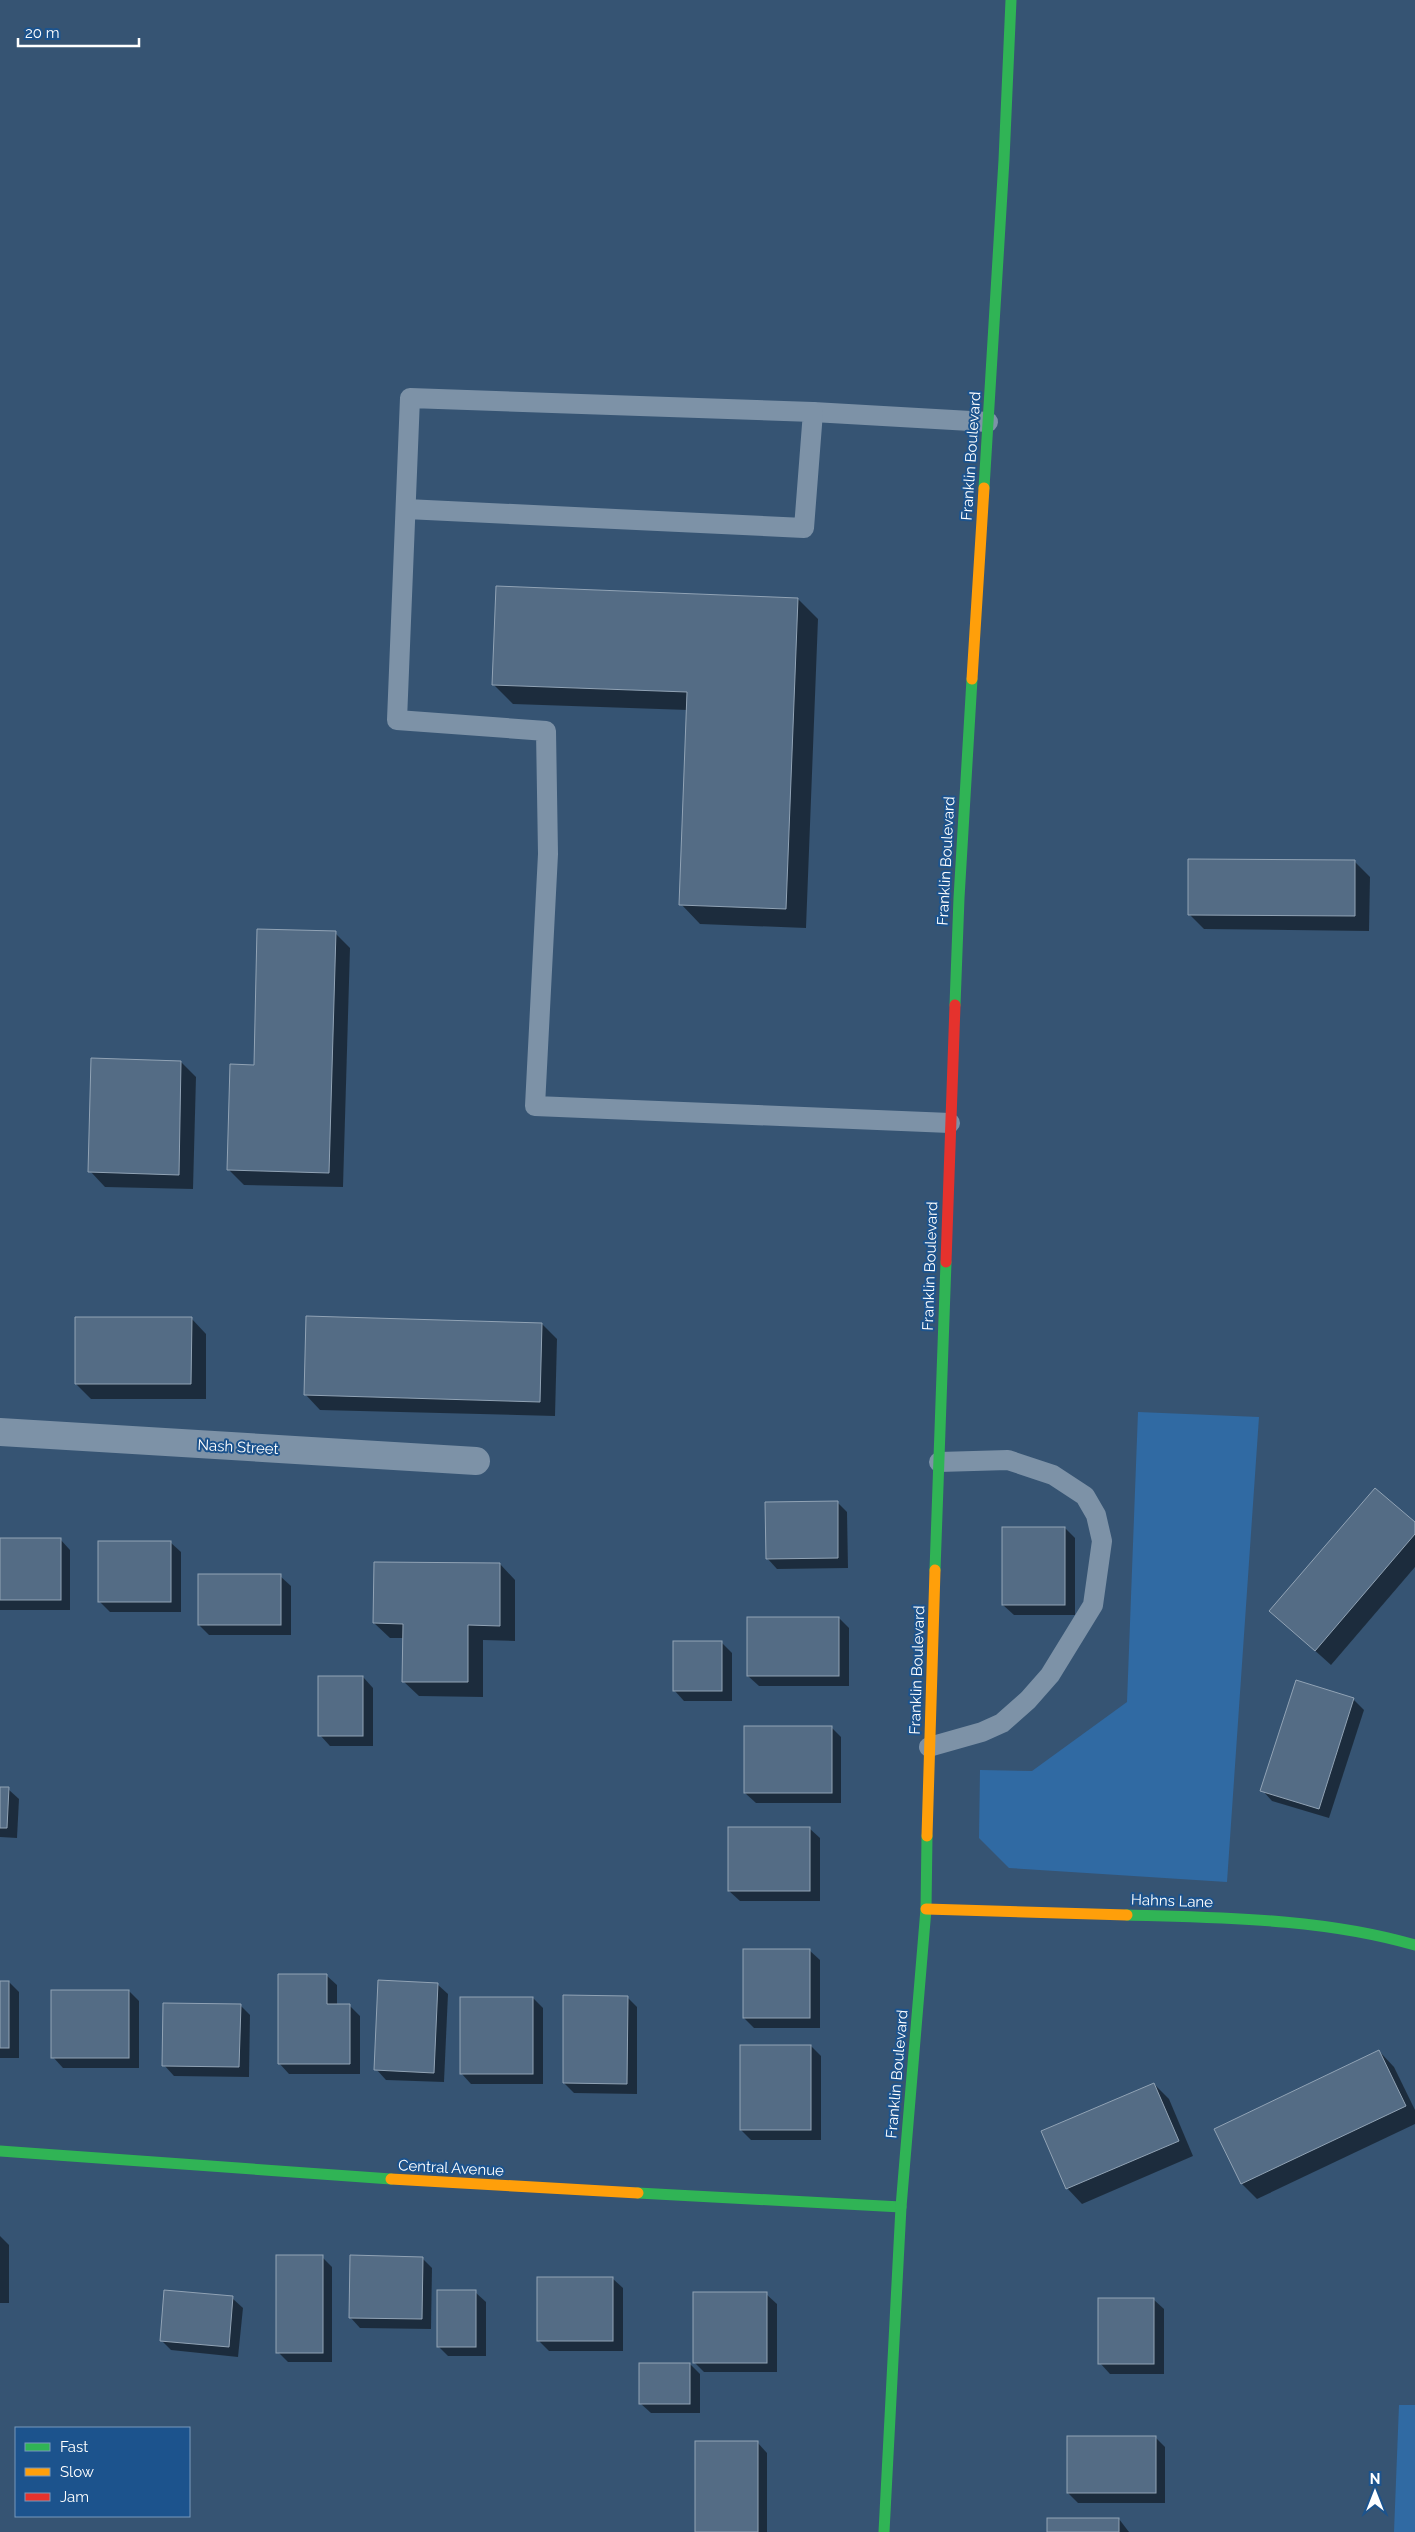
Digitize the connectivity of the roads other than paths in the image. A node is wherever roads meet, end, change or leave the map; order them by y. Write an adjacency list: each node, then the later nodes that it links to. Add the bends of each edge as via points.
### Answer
1 (1011, 0): 3 (street, Franklin Boulevard)
2 (813, 412): 3 (lane); 4 (lane, via 804,528); 4 (lane, via 410,398)
3 (988, 422): 5 (street, Franklin Boulevard, via 959,898)
4 (406, 510): 5 (lane, via 397,720 546,731 548,854 535,1106)
5 (950, 1123): 8 (street, Franklin Boulevard)
6 (0, 1432): 7 (street, Nash Street)
7 (476, 1461)
8 (939, 1462): 9 (street, Franklin Boulevard); 9 (lane, via 1008,1460 1053,1475 1085,1496 1096,1515 1102,1541 1093,1605 1050,1675 1002,1723)
9 (929, 1747): 10 (street, Franklin Boulevard)
10 (926, 1908): 11 (street, Hahns Lane, via 1312,1923 1353,1928); 13 (street, Franklin Boulevard)
11 (1415, 1945)
12 (0, 2151): 13 (street, Central Avenue, via 386,2179)
13 (901, 2207): 14 (street, Franklin Boulevard)
14 (884, 2532)

